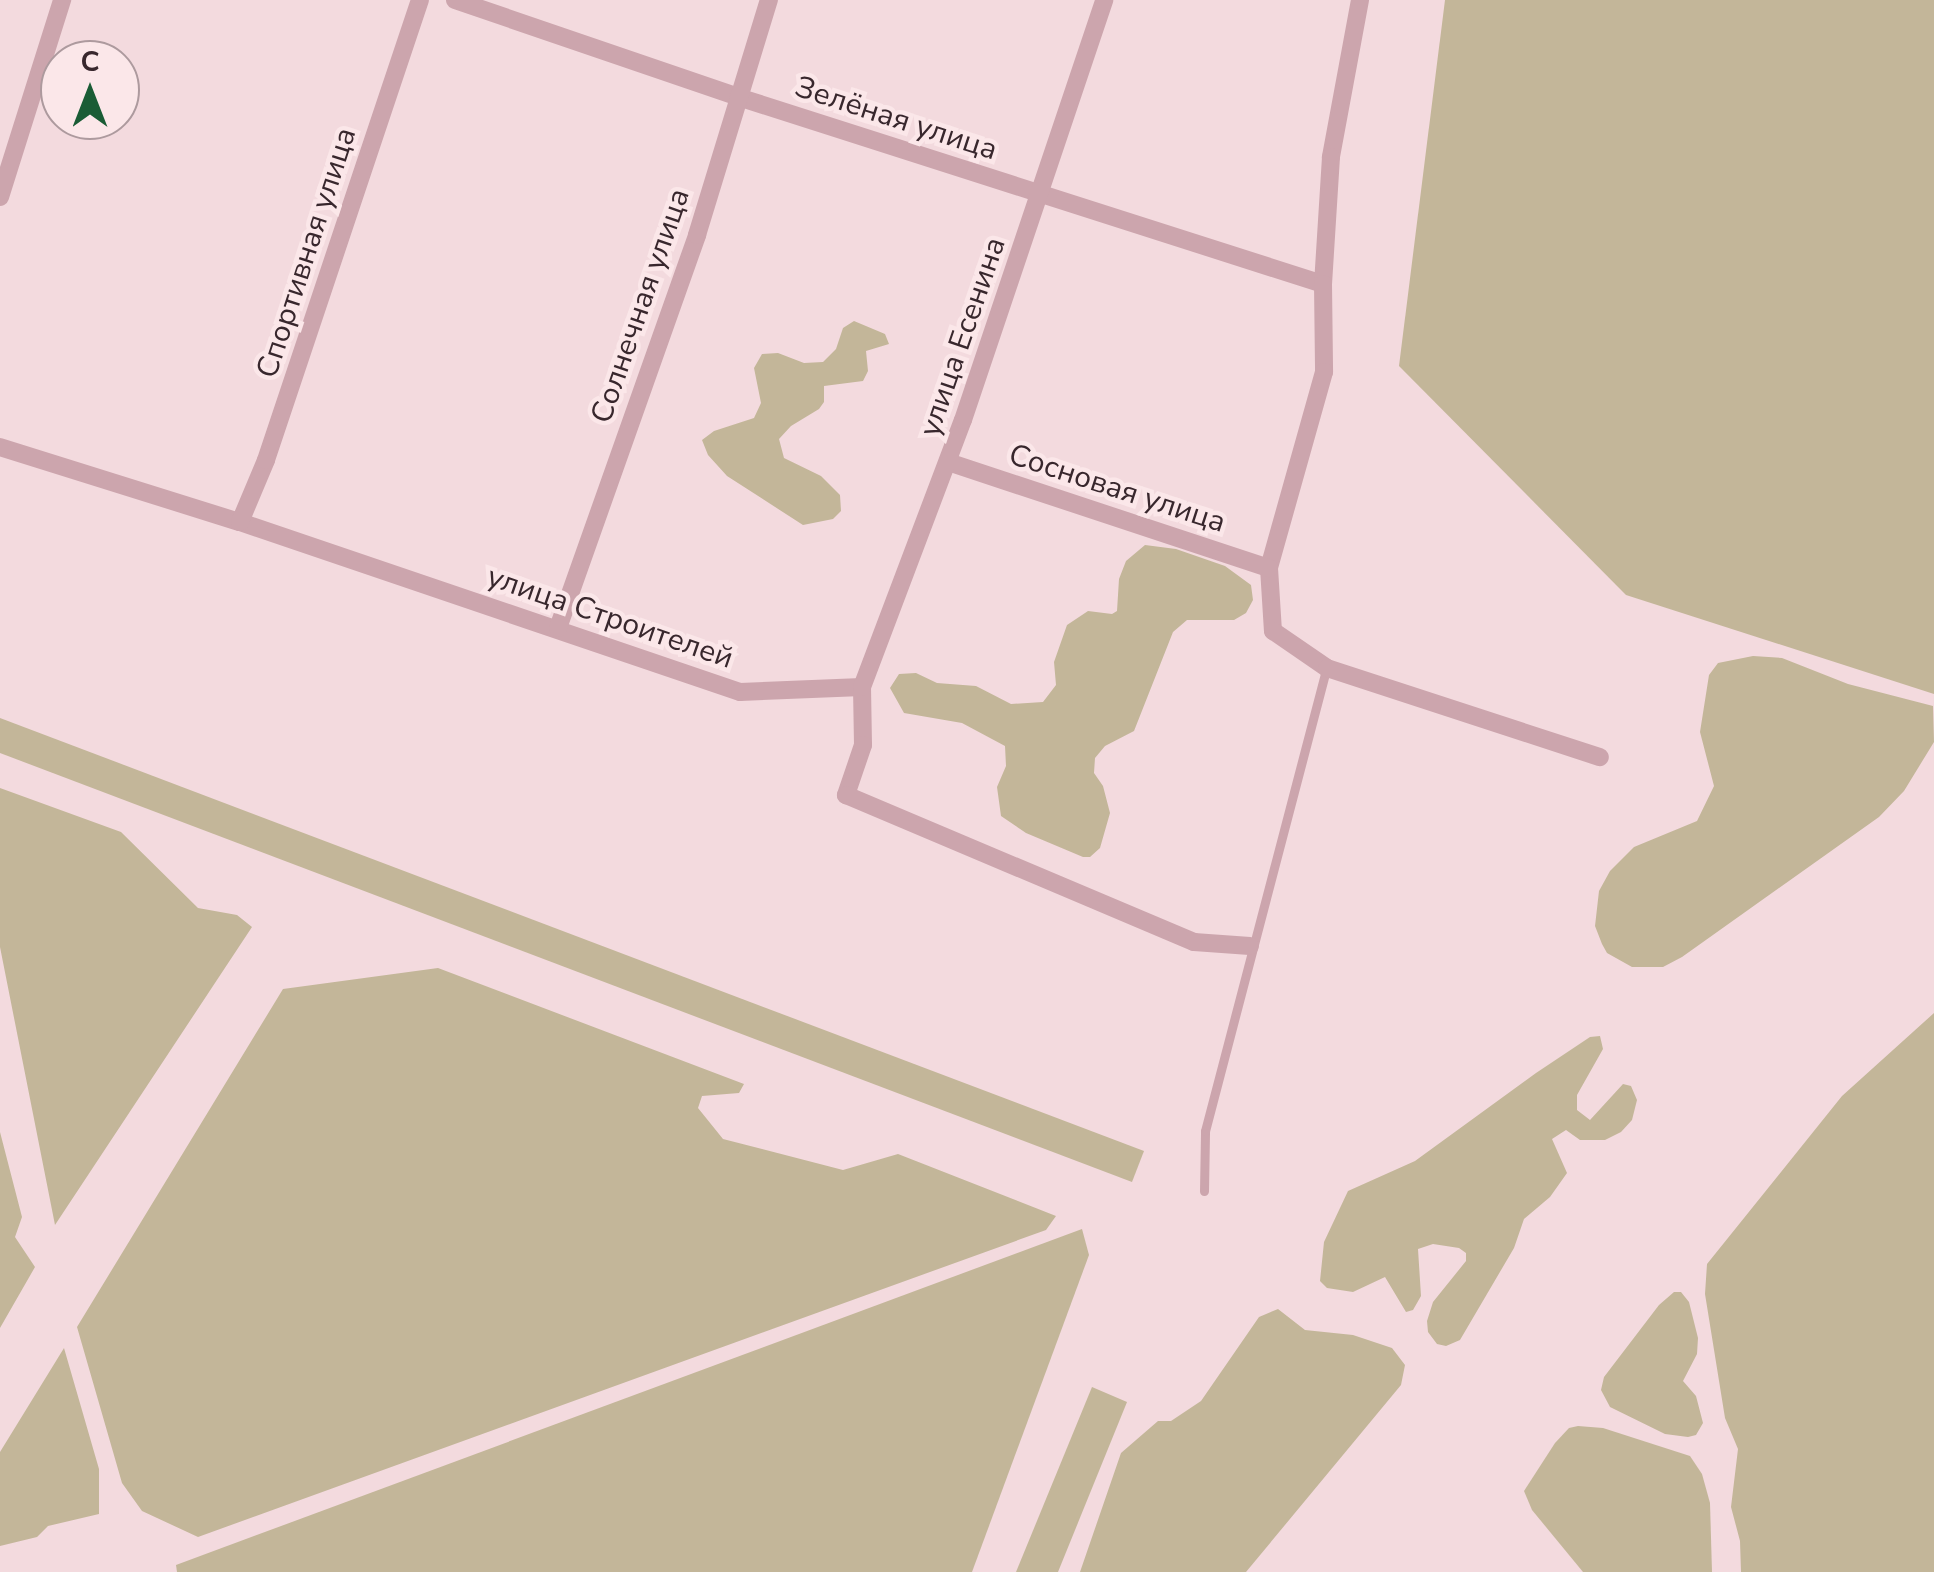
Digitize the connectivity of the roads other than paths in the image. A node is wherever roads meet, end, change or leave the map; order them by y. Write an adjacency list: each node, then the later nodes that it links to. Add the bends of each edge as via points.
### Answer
1 (62, 0): 9 (street)
2 (420, 0): 13 (street, Спортивная улица)
3 (455, 0): 7 (street, Зелёная улица)
4 (769, 0): 7 (street, Солнечная улица)
5 (1104, 0): 8 (street, улица Есенина)
6 (1360, 0): 10 (street, via 1331,157)
7 (738, 96): 8 (street, Зелёная улица); 15 (street, Солнечная улица, via 697,235)
8 (1041, 195): 10 (street, Зелёная улица); 12 (street, улица Есенина)
9 (0, 197)
10 (1322, 284): 14 (street, via 1324,372)
11 (0, 447): 13 (street, улица Строителей)
12 (948, 462): 14 (street, Сосновая улица); 17 (street, улица Есенина)
13 (240, 522): 15 (street, улица Строителей)
14 (1269, 568): 16 (street, via 1272,631)
15 (558, 628): 17 (street, улица Строителей, via 740,692)
16 (1327, 668): 18 (street); 19 (lane)
17 (862, 687): 19 (street, via 863,746 846,795 1194,942)
18 (1600, 757)
19 (1250, 946): 20 (lane, via 1205,1131)
20 (1204, 1190)

